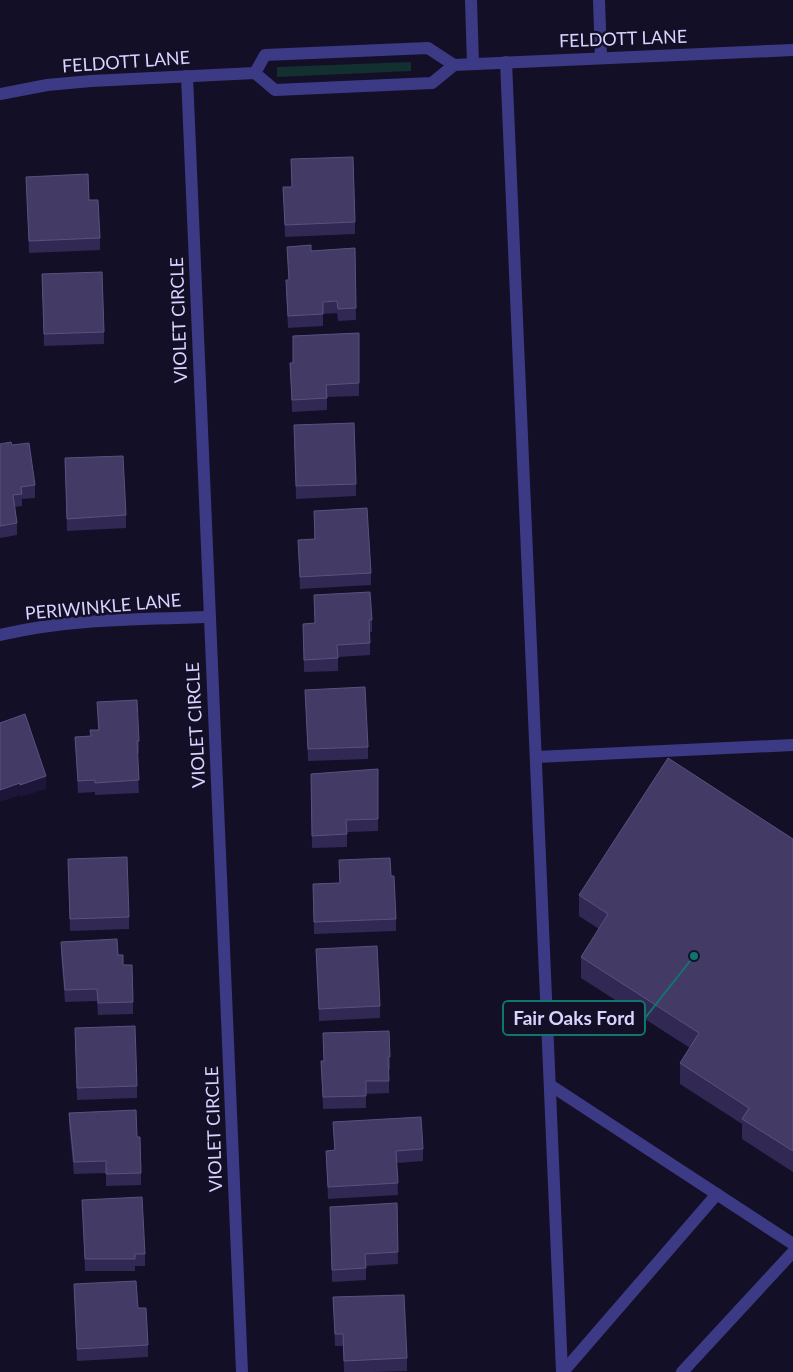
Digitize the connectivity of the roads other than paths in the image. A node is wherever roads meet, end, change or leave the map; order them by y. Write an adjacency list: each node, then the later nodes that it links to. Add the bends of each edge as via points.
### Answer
1 (471, 0): 6 (street)
2 (599, 0): 4 (street)
3 (793, 50): 4 (street, FELDOTT LANE)
4 (601, 58): 5 (street, FELDOTT LANE)
5 (506, 62): 6 (street, FELDOTT LANE); 14 (street)
6 (474, 64): 7 (street, FELDOTT LANE)
7 (454, 65): 8 (street, via 432,83 285,90 275,90); 8 (street, via 428,48 265,55)
8 (255, 73): 9 (street, FELDOTT LANE)
9 (187, 76): 10 (street, FELDOTT LANE, via 56,84); 11 (street, VIOLET CIRCLE)
10 (0, 94)
11 (208, 616): 12 (street, PERIWINKLE LANE, via 42,626); 19 (street, VIOLET CIRCLE)
12 (0, 635)
13 (793, 745): 14 (street)
14 (536, 757): 15 (street)
15 (550, 1085): 16 (street); 20 (street)
16 (717, 1194): 17 (street); 20 (street)
17 (793, 1244)
18 (793, 1252): 21 (street)
19 (242, 1372)
20 (563, 1372)
21 (682, 1372)

